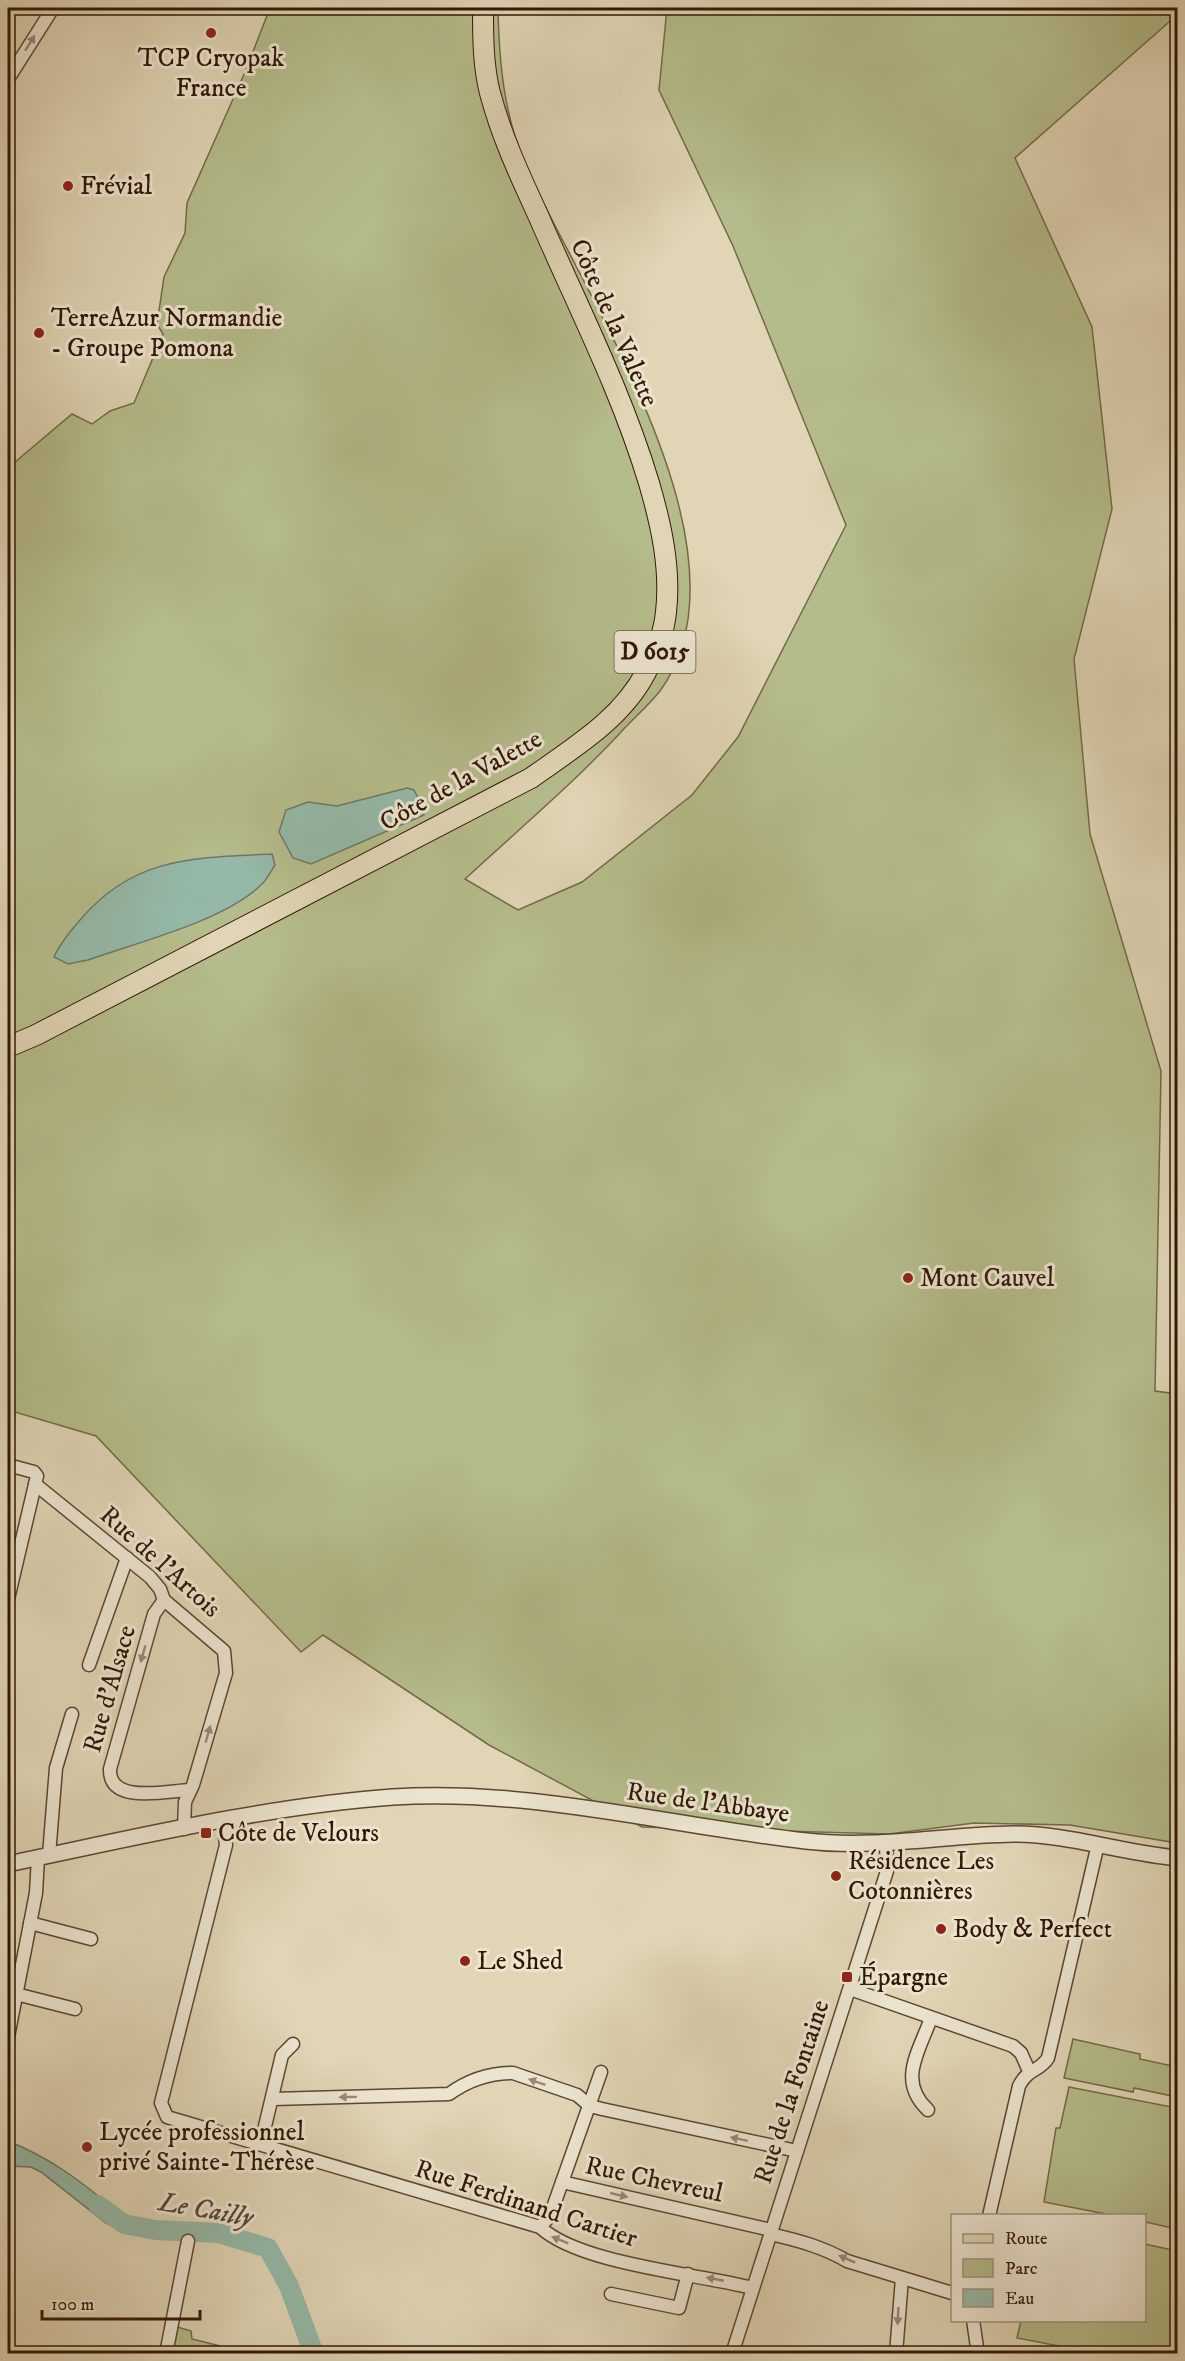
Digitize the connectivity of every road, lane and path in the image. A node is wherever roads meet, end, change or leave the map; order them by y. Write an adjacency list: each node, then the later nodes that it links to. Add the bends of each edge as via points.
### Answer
1 (53, 8): 3 (street, one-way to 1)
2 (483, 8): 4 (main road, Côte de la Valette / D 6015, via 486,69 494,107 520,175 621,402 654,502 666,560 668,597 660,640 649,665 626,702 600,728 531,778)
3 (8, 79)
4 (8, 1047)
5 (8, 1465): 6 (street, Rue de l'Artois, via 34,1472)
6 (35, 1484): 7 (street, Rue de l'Artois); 8 (street)
7 (127, 1558): 9 (street, Rue de l'Artois, via 156,1583); 10 (street)
8 (8, 1599)
9 (164, 1600): 12 (street, Rue de l'Artois, one-way to 9, via 226,1673 226,1657 219,1646); 12 (street, Rue d'Alsace, one-way to 12, via 154,1614 110,1779 115,1787 126,1792)
10 (89, 1665)
11 (72, 1714): 17 (street, via 56,1768)
12 (190, 1790): 14 (street, via 185,1802)
13 (227, 1819): 14 (street, Rue de l'Abbaye); 15 (street, Rue de l'Abbaye, via 327,1804 440,1796 548,1804 805,1841); 34 (street, Rue Ferdinand Cartier, via 226,1845 161,2103 167,2117)
14 (184, 1829): 17 (street, Rue de l'Abbaye)
15 (886, 1844): 16 (street, Rue de l'Abbaye, via 1013,1834); 22 (street, Rue de la Fontaine, via 887,1871)
16 (1098, 1844): 18 (street, Rue de l'Abbaye); 30 (street, via 1048,2058 1044,2065)
17 (44, 1857): 19 (street, Rue de l'Abbaye); 20 (street)
18 (1178, 1858)
19 (8, 1864)
20 (30, 1923): 21 (street); 23 (street)
21 (91, 1939)
22 (850, 1989): 25 (street); 35 (street, Rue de la Fontaine)
23 (16, 1994): 24 (street); 26 (street)
24 (75, 2009)
25 (931, 2018): 30 (street, via 1018,2049); 33 (street, via 910,2078 916,2098)
26 (9, 2021): 27 (street)
27 (8, 2037)
28 (293, 2044): 31 (street, via 282,2055 273,2084)
29 (601, 2072): 32 (street)
30 (1029, 2072): 37 (street, via 1014,2099)
31 (273, 2099): 32 (street, one-way to 31, via 577,2095 513,2073 470,2082 449,2094); 34 (street)
32 (590, 2106): 35 (street, one-way to 32); 36 (street)
33 (928, 2110)
34 (261, 2143): 38 (street, Rue Ferdinand Cartier)
35 (797, 2151): 39 (street, Rue de la Fontaine)
36 (562, 2182): 38 (street, via 550,2216); 39 (street, Rue Chevreul, one-way to 39)
37 (989, 2214)
38 (540, 2227): 41 (street, Rue Ferdinand Cartier, one-way to 38, via 603,2256 549,2235)
39 (771, 2232): 42 (street, Rue Chevreul, one-way to 39); 43 (street, Rue de la Fontaine)
40 (188, 2241): 47 (street)
41 (688, 2274): 43 (street, Rue Ferdinand Cartier, one-way to 41); 45 (street, via 679,2308)
42 (902, 2278): 44 (street, Rue Chevreul); 49 (street, one-way to 49)
43 (752, 2288): 48 (street, Rue de la Fontaine)
44 (951, 2293)
45 (612, 2294)
46 (973, 2322): 50 (street)
47 (166, 2354)
48 (732, 2354)
49 (896, 2354)
50 (978, 2354)

